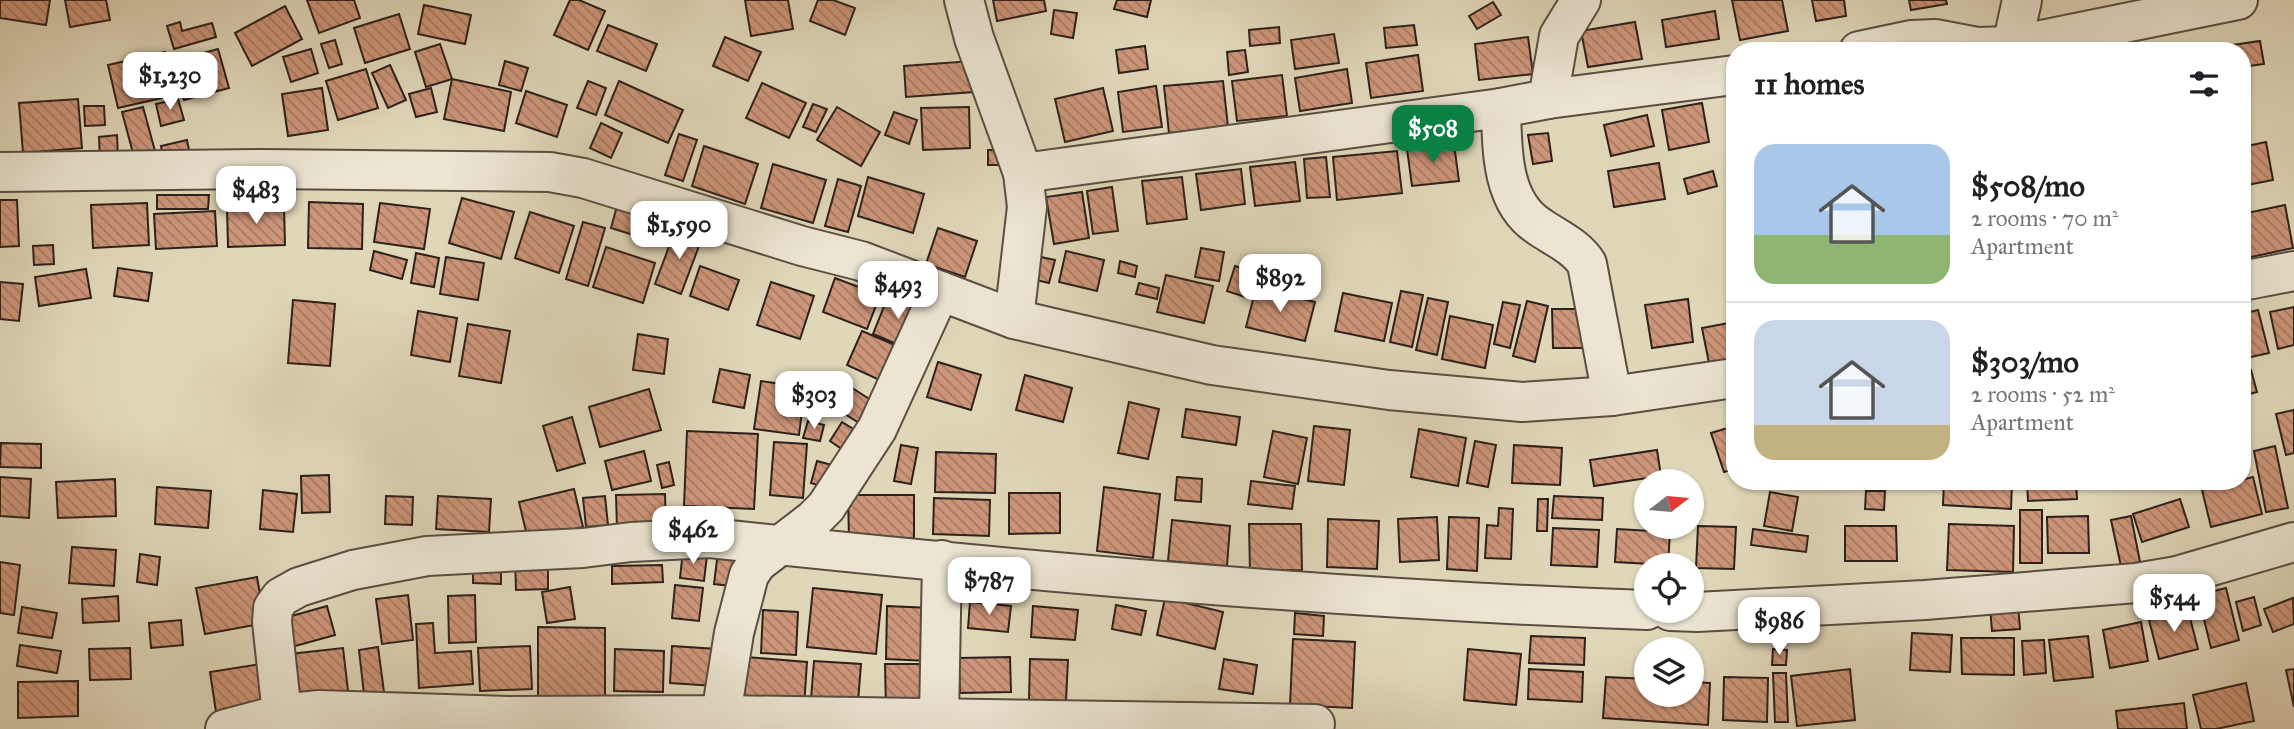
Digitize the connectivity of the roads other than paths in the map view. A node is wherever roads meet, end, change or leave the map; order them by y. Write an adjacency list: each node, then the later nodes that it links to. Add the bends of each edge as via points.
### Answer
1 (964, 0): 13 (street)
2 (1581, 0): 10 (street, via 1559,36)
3 (2022, 0): 7 (street)
4 (2238, 0): 8 (street)
5 (1902, 42): 6 (street)
6 (1951, 42)
7 (2013, 42)
8 (2032, 42)
9 (1726, 76): 10 (street)
10 (1548, 99): 11 (street)
11 (1501, 108): 13 (street); 19 (street, via 1503,158 1513,195 1528,220 1577,251 1587,264)
12 (0, 172): 16 (street, via 550,172 860,261)
13 (1023, 173): 17 (street, via 1027,206)
14 (2294, 271): 15 (street)
15 (2251, 279)
16 (940, 291): 17 (street); 21 (street, via 877,429 826,507)
17 (1014, 319): 19 (street, via 1212,365 1389,390 1522,402)
18 (1726, 379): 19 (street)
19 (1612, 396)
20 (2294, 542): 24 (street, via 2136,583)
21 (779, 545): 22 (street); 25 (street, via 749,575); 27 (street, via 710,538 427,556 353,570 299,587 281,597 273,608)
22 (942, 560): 23 (street, via 1228,587); 26 (street)
23 (1634, 610)
24 (1704, 612)
25 (721, 715): 26 (street); 27 (street, via 508,716 319,710)
26 (939, 717): 28 (street)
27 (283, 722): 29 (street)
28 (1315, 724)
29 (225, 729)

